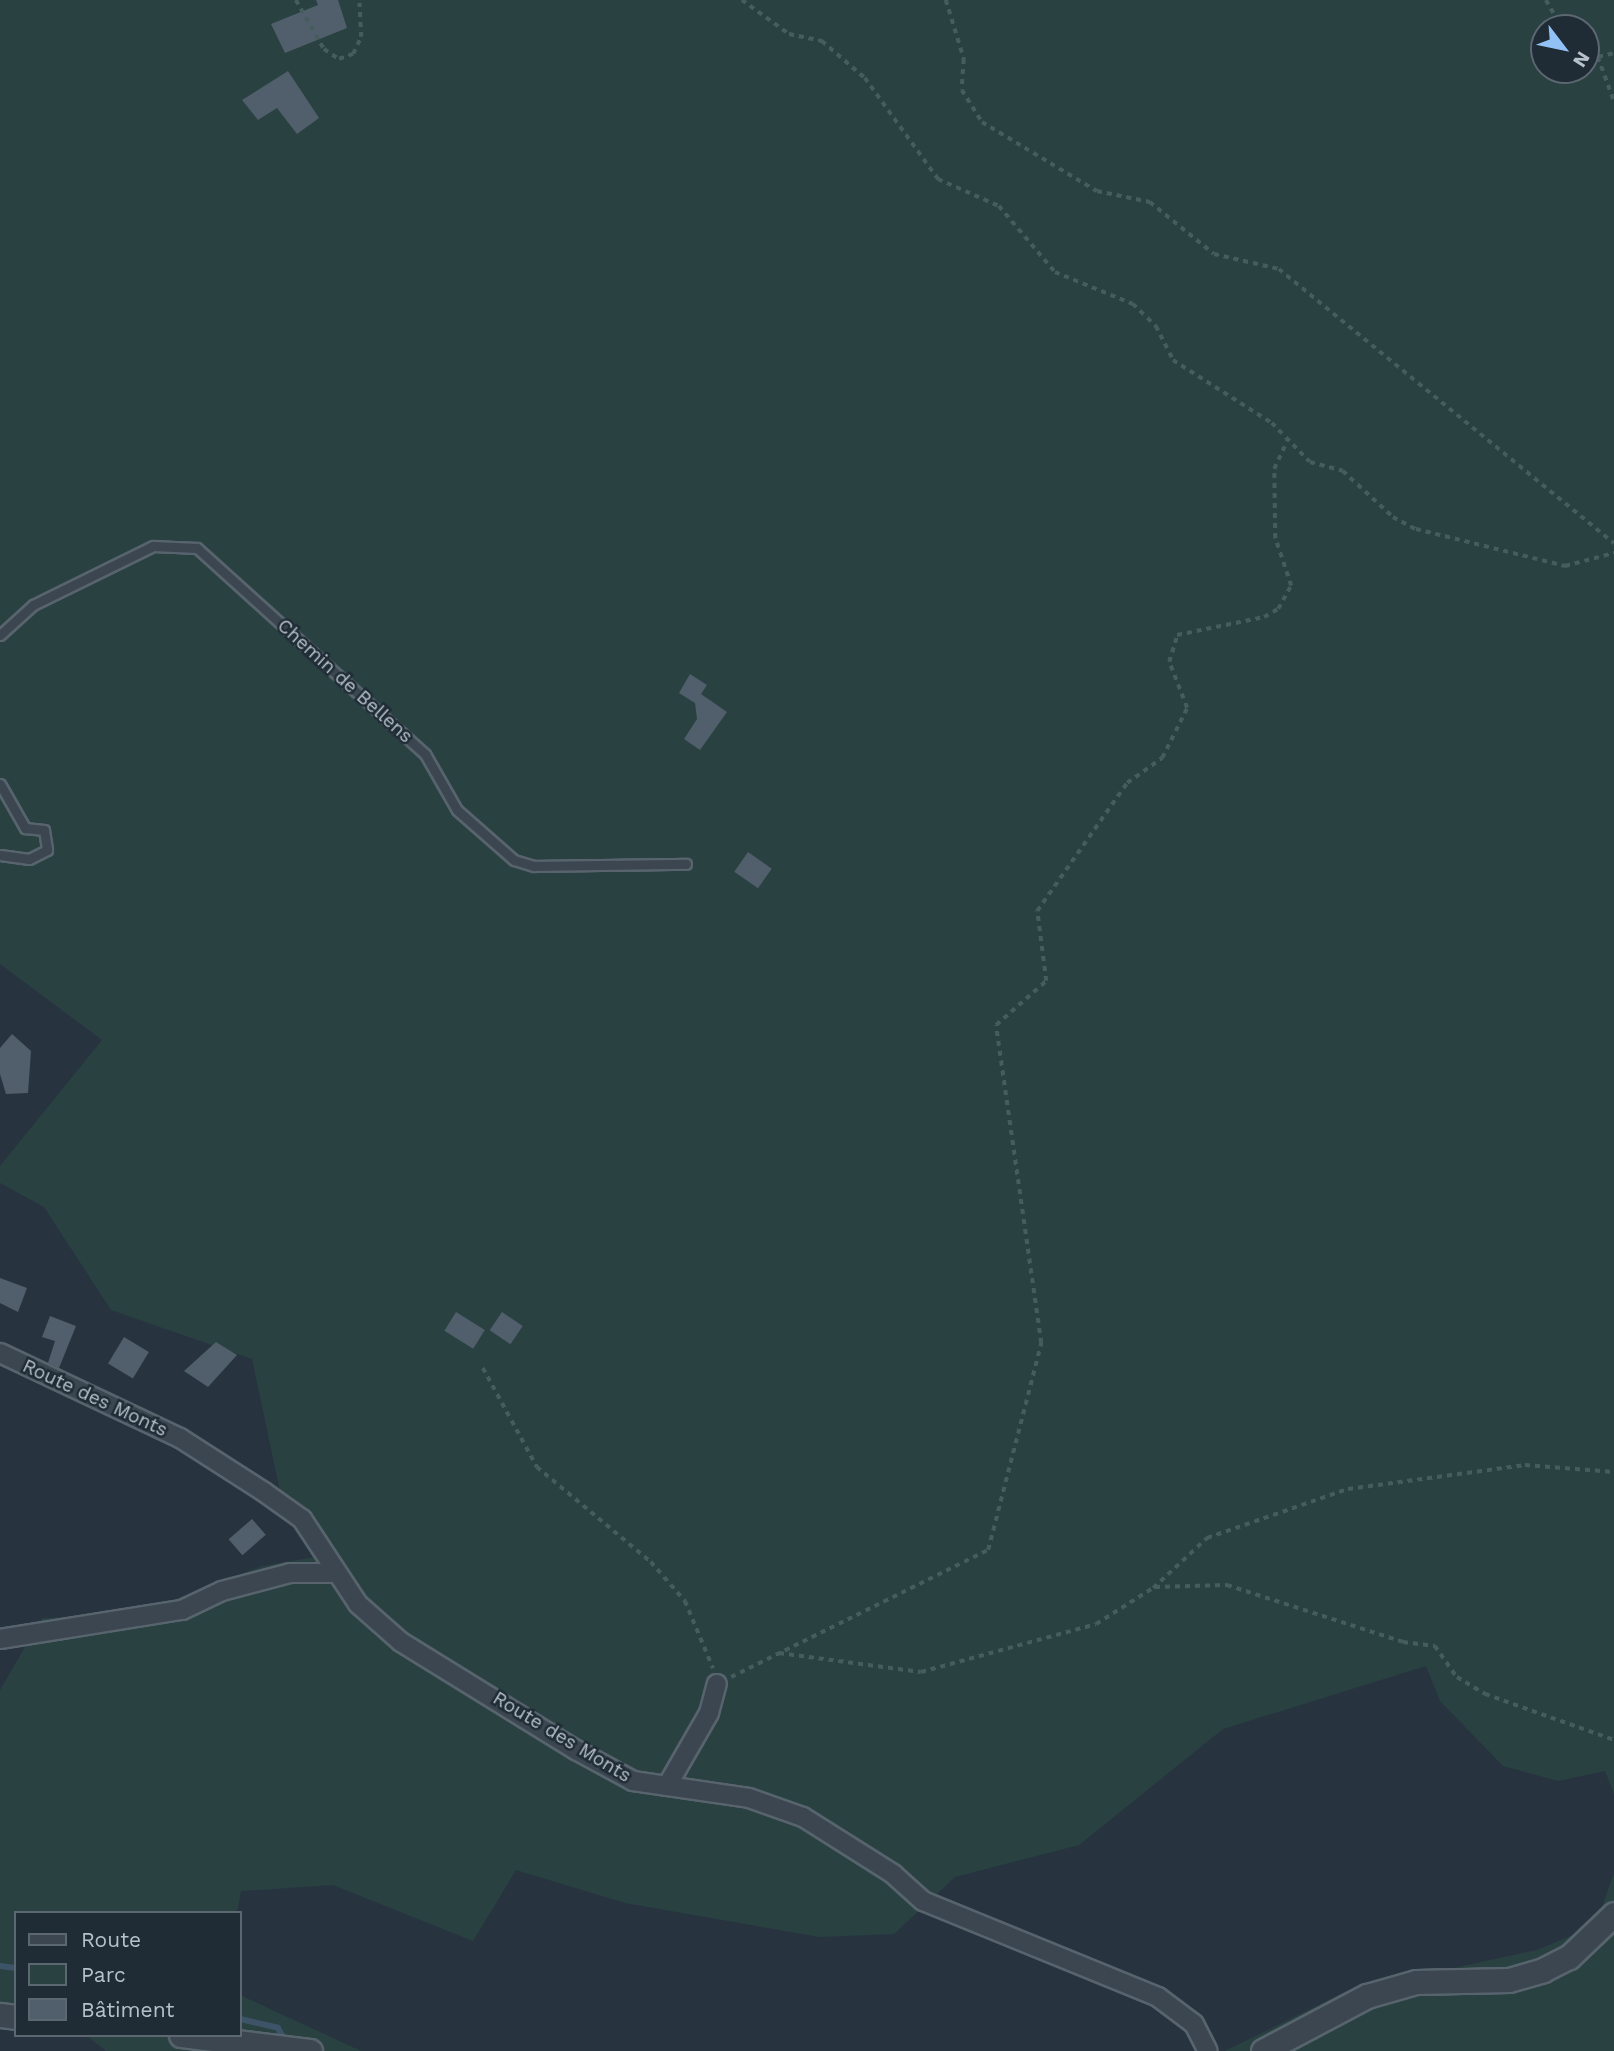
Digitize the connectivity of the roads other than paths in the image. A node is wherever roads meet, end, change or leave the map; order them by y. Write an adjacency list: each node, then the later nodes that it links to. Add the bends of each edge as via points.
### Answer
1 (0, 635): 4 (lane, Chemin de Bellens, via 33,605 153,546 197,548 425,754 457,810 514,860 534,866)
2 (0, 784): 3 (lane, via 25,828 44,830 47,850 29,859)
3 (0, 855)
4 (686, 864)
5 (0, 1353): 6 (street, Route des Monts, via 180,1438 264,1492 302,1519)
6 (335, 1573): 7 (street, via 290,1573 222,1591 181,1610); 9 (street, Route des Monts, via 401,1642 633,1781)
7 (0, 1639)
8 (718, 1684): 9 (street, via 709,1713)
9 (667, 1786): 13 (street, Route des Monts, via 749,1798 803,1817 893,1874 923,1901 1157,1997 1194,2024)
10 (1614, 1914): 14 (street, via 1569,1957 1543,1970 1509,1980 1416,1982 1367,1996)
11 (199, 2037): 12 (street)
12 (307, 2050)
13 (1208, 2051)
14 (1263, 2051)

